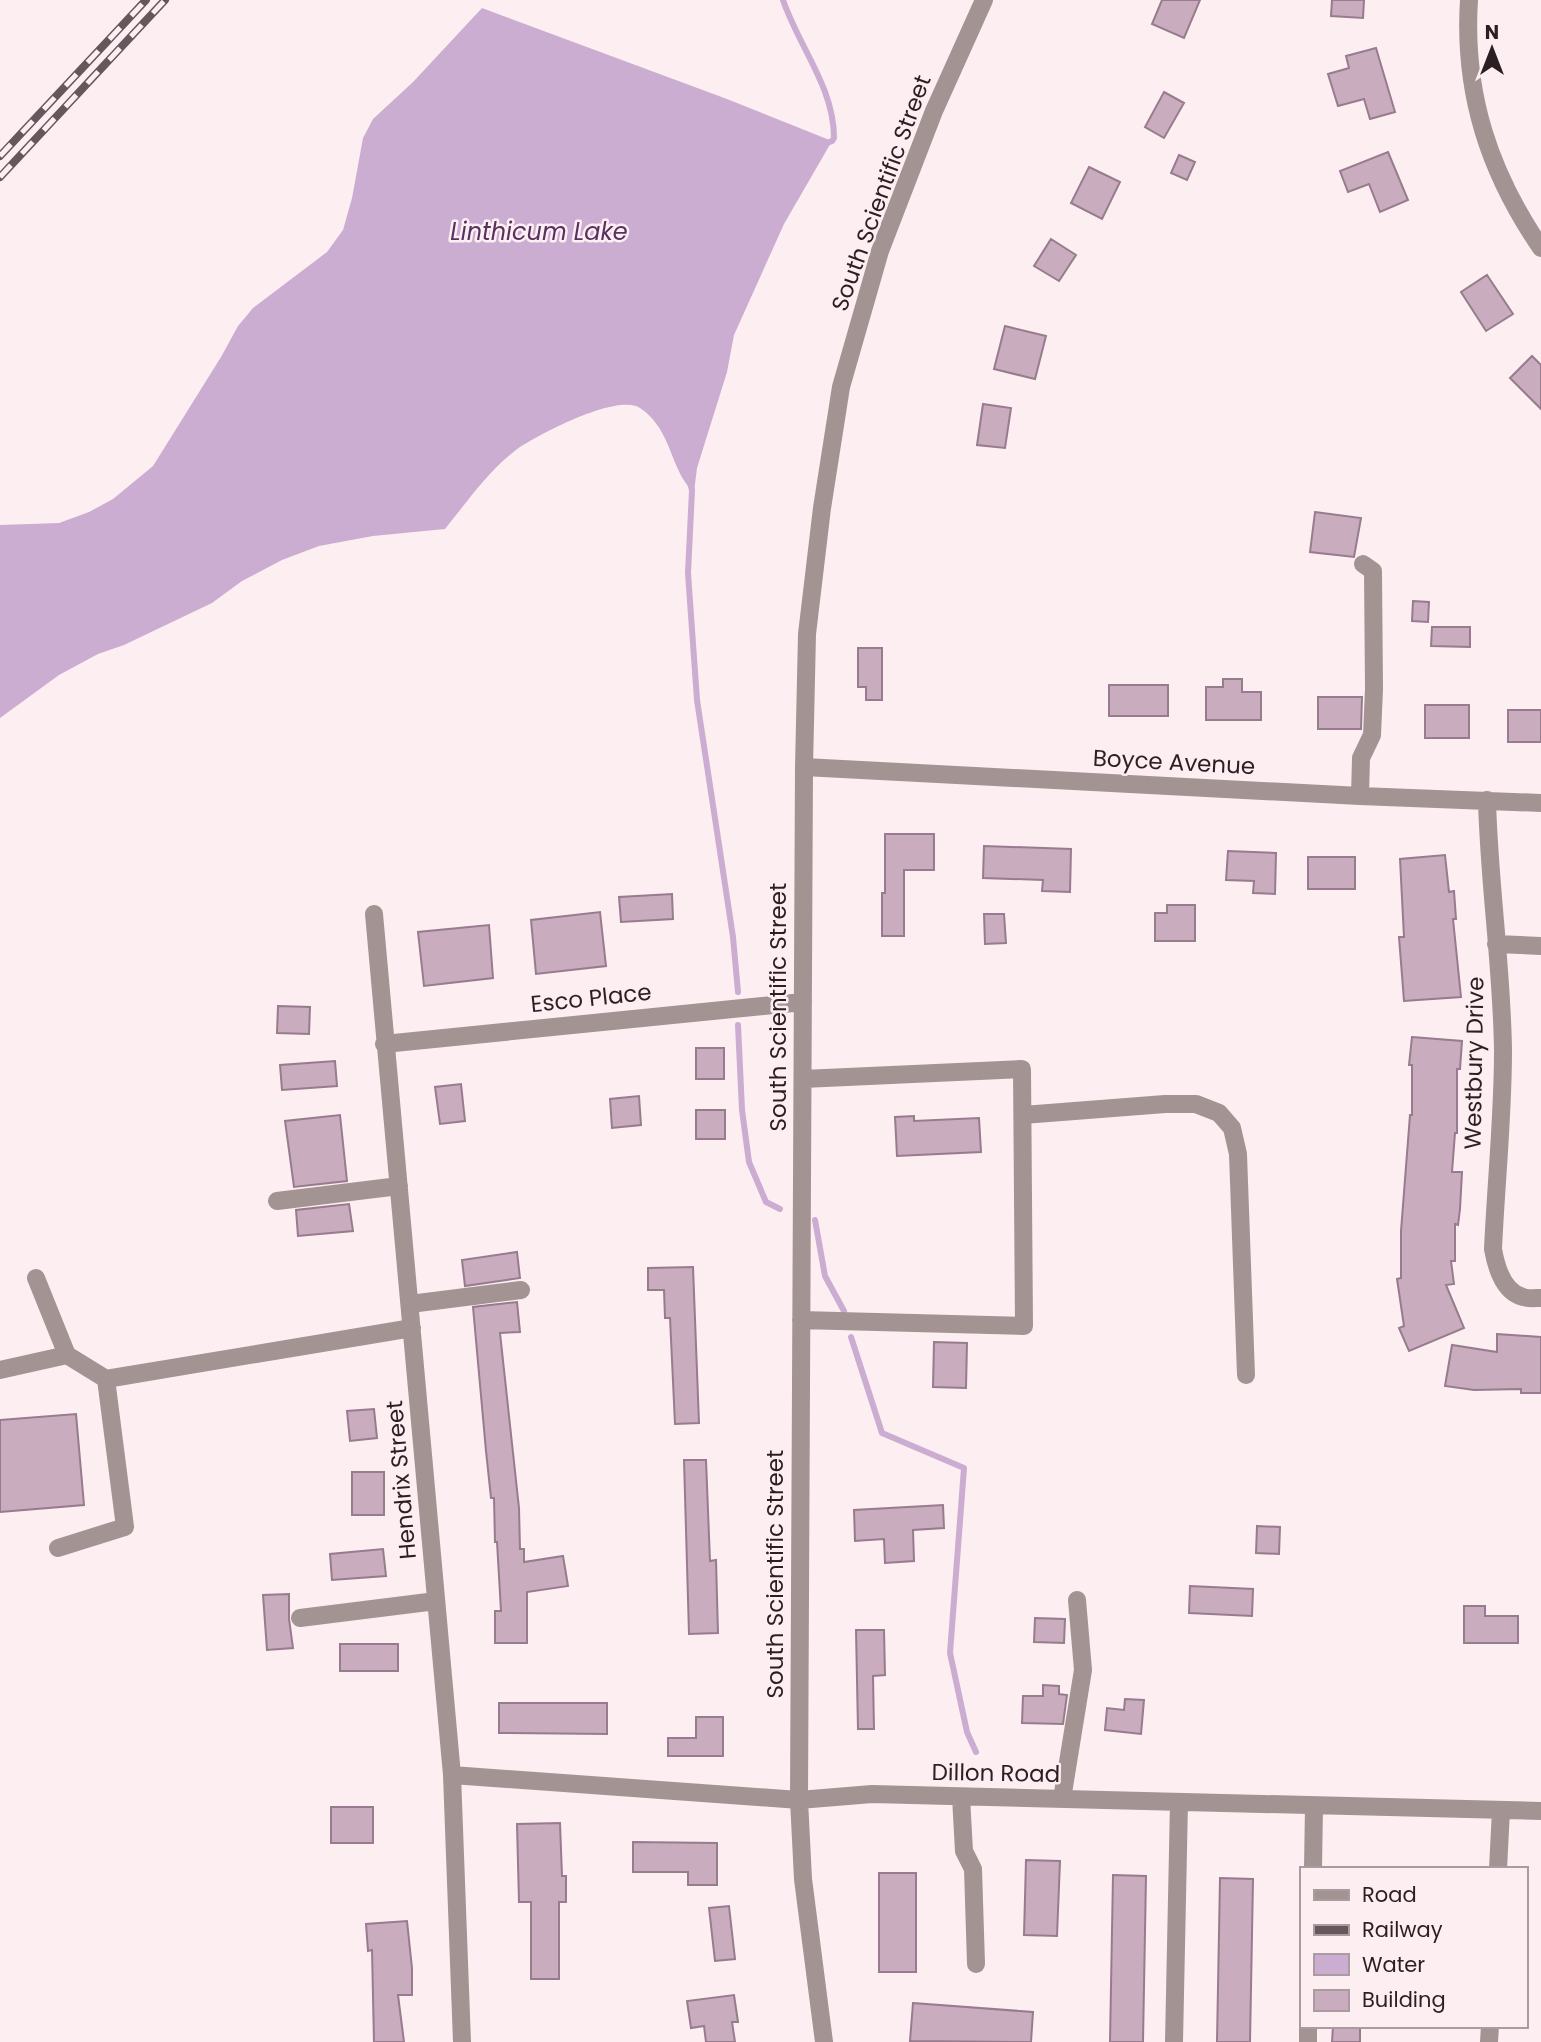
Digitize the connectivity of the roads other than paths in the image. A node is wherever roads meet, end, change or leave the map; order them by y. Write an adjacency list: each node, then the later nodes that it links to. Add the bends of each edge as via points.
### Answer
1 (984, 0): 5 (street, South Scientific Street, via 934,111 880,251 841,387 807,634)
2 (1469, 0): 3 (street, via 1468,42 1481,128 1497,174)
3 (1541, 248)
4 (1363, 564): 6 (street, via 1373,572 1374,689 1372,735 1361,758)
5 (804, 767): 6 (street, Boyce Avenue); 12 (street, South Scientific Street)
6 (1360, 796): 7 (street, Boyce Avenue)
7 (1487, 800): 8 (street, Boyce Avenue); 10 (street, Westbury Drive)
8 (1541, 803)
9 (373, 914): 13 (street, Hendrix Street)
10 (1496, 944): 11 (street); 20 (street, Westbury Drive, via 1503,1053 1493,1249 1500,1277 1512,1291 1521,1297)
11 (1541, 946)
12 (803, 1002): 13 (street, Esco Place); 14 (street, South Scientific Street)
13 (384, 1044): 16 (street, Hendrix Street)
14 (803, 1079): 15 (street, via 1022,1069); 22 (street, South Scientific Street)
15 (1023, 1115): 22 (street, via 1024,1326); 26 (street, via 1196,1104 1219,1113 1232,1128 1238,1154)
16 (399, 1186): 17 (street); 21 (street, Hendrix Street)
17 (277, 1201)
18 (36, 1278): 24 (street)
19 (521, 1290): 21 (street)
20 (1541, 1298)
21 (410, 1304): 23 (street, Hendrix Street)
22 (801, 1320): 35 (street, South Scientific Street)
23 (412, 1328): 27 (street); 30 (street, Hendrix Street)
24 (67, 1356): 25 (street); 27 (street)
25 (0, 1370)
26 (1246, 1375)
27 (106, 1379): 28 (street, via 125,1527)
28 (58, 1548)
29 (1077, 1600): 34 (street, via 1083,1670)
30 (436, 1601): 31 (street); 32 (street, Hendrix Street)
31 (300, 1618)
32 (452, 1775): 35 (street, Dillon Road); 43 (street, Hendrix Street)
33 (961, 1797): 34 (street, Dillon Road); 35 (street, Dillon Road, via 872,1794); 42 (street, via 964,1851 973,1869)
34 (1062, 1799): 36 (street, Dillon Road)
35 (799, 1800): 44 (street, South Scientific Street, via 803,1879)
36 (1180, 1802): 37 (street, Dillon Road); 45 (street)
37 (1314, 1806): 38 (street, Dillon Road); 40 (street)
38 (1501, 1810): 39 (street, Dillon Road); 41 (street)
39 (1541, 1811)
40 (1313, 1867)
41 (1498, 1867)
42 (976, 1964)
43 (461, 2042)
44 (824, 2042)
45 (1174, 2042)

